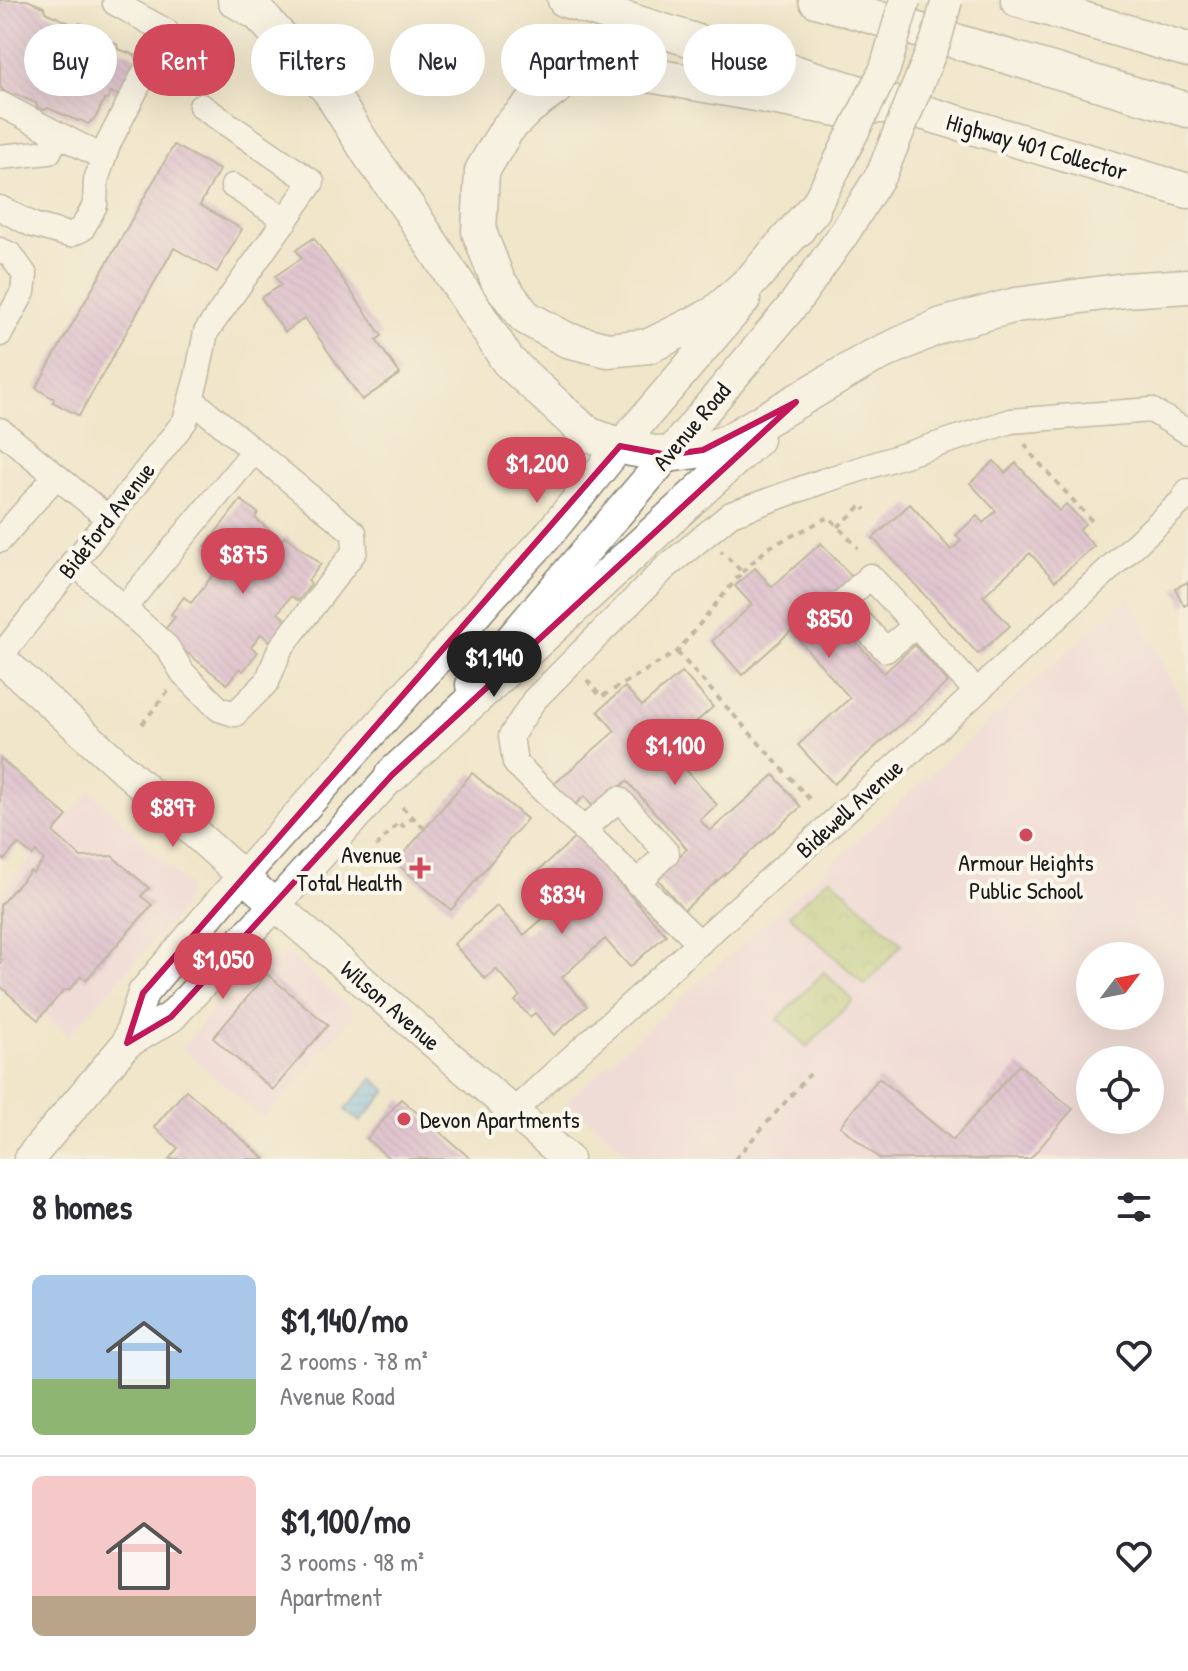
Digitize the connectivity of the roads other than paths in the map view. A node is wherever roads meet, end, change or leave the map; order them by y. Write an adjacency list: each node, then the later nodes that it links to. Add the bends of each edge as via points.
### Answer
1 (235, 0): 28 (highway, via 259,14 329,90 508,361 590,435)
2 (565, 0): 10 (highway, Highway 401 Collector)
3 (816, 0): 12 (highway)
4 (905, 0): 19 (main road, Avenue Road, bridge, via 885,69)
5 (947, 0): 30 (main road, Avenue Road, bridge, via 882,173 794,304)
6 (1018, 0): 8 (highway)
7 (115, 3): 15 (street, via 166,31)
8 (1188, 50)
9 (0, 104): 13 (street)
10 (898, 105): 17 (highway, Highway 401 Collector); 19 (highway, via 838,109 638,73 572,76 528,108 494,150 482,171 479,232 498,281 525,317 567,340 608,350 649,346 714,314 752,280)
11 (201, 106): 20 (street, Bideford Avenue, via 312,182)
12 (1188, 110)
13 (58, 134): 14 (street, via 49,152); 15 (street)
14 (0, 157)
15 (102, 157): 18 (street, via 95,205 82,229 69,235)
16 (233, 186): 20 (street)
17 (1188, 191)
18 (0, 208)
19 (813, 210): 28 (main road, Avenue Road, via 775,264)
20 (286, 220): 24 (street, Bideford Avenue, via 206,332)
21 (0, 250): 23 (street, via 11,255 25,275 23,292)
22 (1188, 286): 25 (highway, via 1016,305 942,325 870,358)
23 (0, 334)
24 (194, 388): 29 (street); 33 (street, Bideford Avenue, via 185,421)
25 (796, 402): 30 (highway, via 727,442); 40 (highway)
26 (0, 430): 31 (street)
27 (1188, 432): 41 (street, via 1151,410 1011,421 731,514 665,568 534,700 511,736 515,763)
28 (620, 446): 30 (highway); 42 (main road, Avenue Road, via 545,539)
29 (254, 451): 36 (street); 36 (street, via 354,533 355,551 280,649 267,682 235,714 219,709 183,673 167,647)
30 (668, 455): 40 (main road, Avenue Road)
31 (56, 476): 33 (street); 34 (street)
32 (1185, 496): 39 (street, Bidewell Avenue)
33 (108, 518): 35 (street, Bideford Avenue)
34 (0, 540)
35 (73, 562): 36 (street); 38 (street, Bideford Avenue)
36 (124, 608)
37 (915, 626): 39 (street)
38 (0, 657): 42 (main road, Wilson Avenue)
39 (977, 692): 45 (street, Bidewell Avenue)
40 (397, 791): 44 (main road, Avenue Road)
41 (583, 830): 43 (street); 43 (street, via 619,799 667,853)
42 (243, 876): 44 (main road, Wilson Avenue); 46 (main road, Avenue Road, via 143,993)
43 (637, 883): 45 (street)
44 (275, 905): 46 (main road, Avenue Road, via 171,1017); 47 (main road, Wilson Avenue)
45 (700, 943): 47 (street, Bidewell Avenue)
46 (127, 1043): 48 (main road, Avenue Road)
47 (513, 1112): 49 (main road, Wilson Avenue)
48 (29, 1159)
49 (568, 1159)

